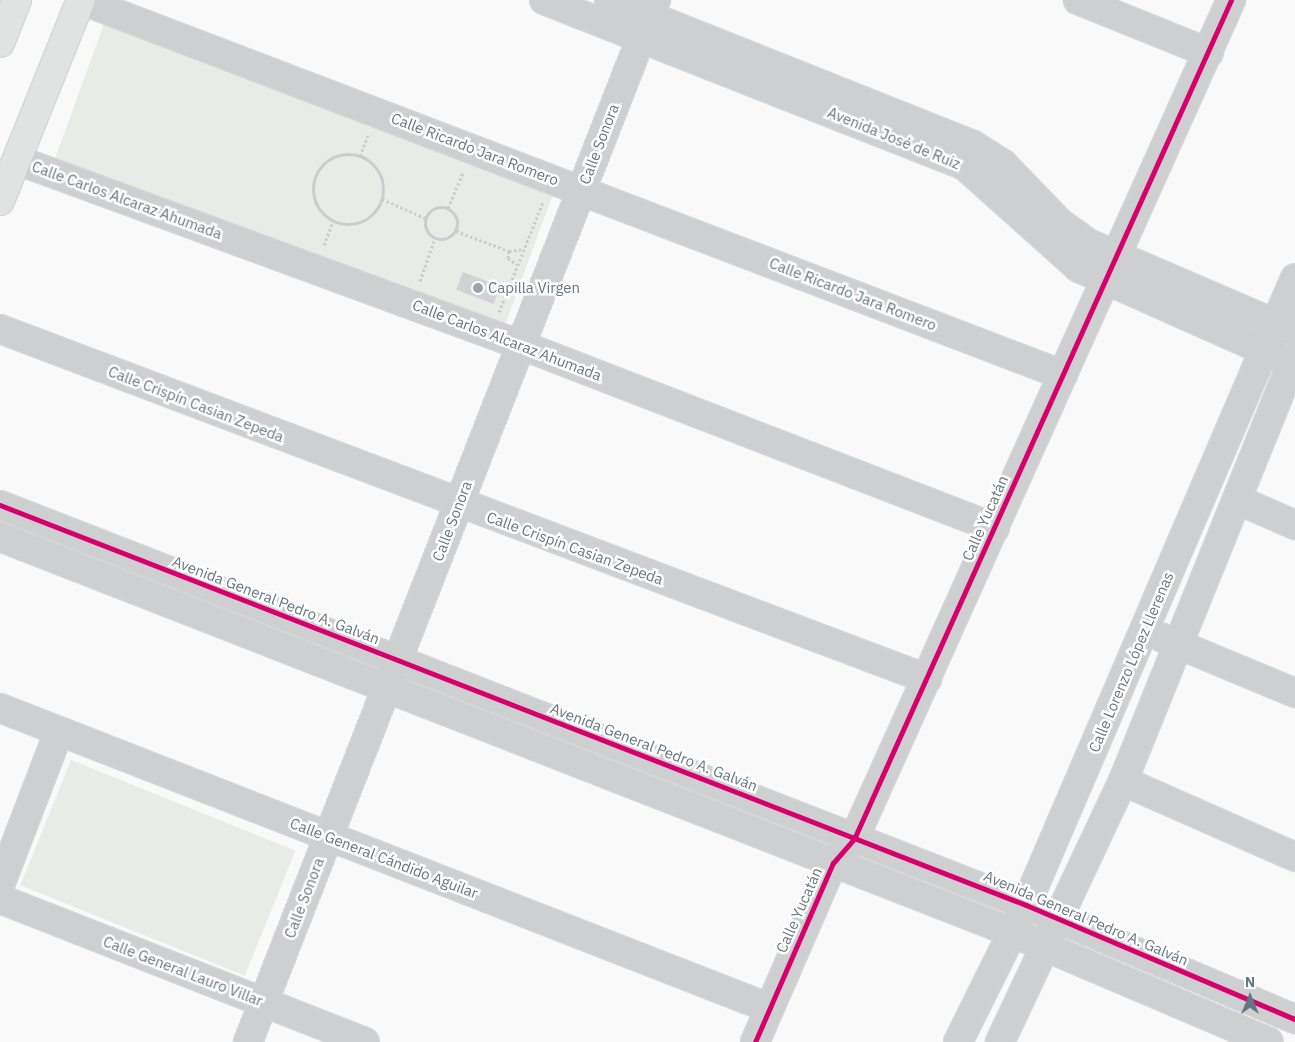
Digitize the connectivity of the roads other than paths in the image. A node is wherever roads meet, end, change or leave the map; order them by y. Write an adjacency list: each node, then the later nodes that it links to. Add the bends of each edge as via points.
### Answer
1 (18, 0): 8 (main road)
2 (81, 0): 10 (main road); 11 (street, Calle Ricardo Jara Romero)
3 (544, 0): 7 (street, Avenida José de Ruiz)
4 (609, 0): 7 (street, Avenida José de Ruiz)
5 (1078, 0): 9 (street)
6 (1231, 0): 9 (street, Calle Yucatán)
7 (649, 18): 11 (street, Calle Sonora); 13 (street, Avenida José de Ruiz, via 973,145 1002,164 1059,222 1088,243); 15 (street, Avenida José de Ruiz, via 965,166 1078,268)
8 (0, 43)
9 (1209, 53): 13 (street, Calle Yucatán)
10 (17, 160): 12 (main road); 18 (street, Calle Carlos Alcaraz Ahumada)
11 (581, 189): 18 (street, Calle Sonora); 21 (street, Calle Ricardo Jara Romero)
12 (0, 201)
13 (1119, 257): 15 (street, Calle Yucatán); 16 (street, Avenida José de Ruiz)
14 (1295, 278): 16 (street, Calle Lorenzo López Llerenas)
15 (1106, 283): 19 (street, Avenida José de Ruiz); 21 (street, Calle Yucatán)
16 (1285, 328): 19 (street, Calle Lorenzo López Llerenas)
17 (0, 329): 24 (street, Calle Crispín Casian Zepeda)
18 (521, 344): 24 (street, Calle Sonora); 26 (street, Calle Carlos Alcaraz Ahumada)
19 (1264, 351): 20 (street, Avenida José de Ruiz); 28 (street, Calle Lorenzo López Llerenas)
20 (1294, 361): 22 (street)
21 (1063, 375): 26 (street, Calle Yucatán)
22 (1238, 500): 25 (street); 29 (street)
23 (0, 505): 30 (street, Avenida General Pedro A. Galván)
24 (458, 505): 30 (street, Calle Sonora); 31 (street, Calle Crispín Casian Zepeda)
25 (1295, 525)
26 (995, 528): 31 (street, Calle Yucatán)
27 (0, 537): 32 (street)
28 (1146, 630): 29 (street); 43 (street, Calle Lorenzo López Llerenas)
29 (1179, 644): 33 (street); 36 (street)
30 (397, 660): 32 (street, Calle Sonora); 38 (street, Avenida General Pedro A. Galván)
31 (926, 679): 38 (street, Calle Yucatán)
32 (386, 688): 37 (street, Calle Sonora); 40 (street)
33 (1295, 693)
34 (0, 708): 35 (street, Calle General Cándido Aguilar)
35 (59, 731): 37 (street, Calle General Cándido Aguilar); 41 (street)
36 (1123, 781): 39 (street); 44 (street)
37 (328, 836): 47 (street, Calle Sonora); 48 (street, Calle General Cándido Aguilar)
38 (854, 839): 40 (street, Calle Yucatán); 43 (street, Avenida General Pedro A. Galván)
39 (1295, 857)
40 (833, 863): 45 (street); 48 (street, Calle Yucatán)
41 (0, 885)
42 (0, 900): 47 (street, Calle General Lauro Villar)
43 (1026, 905): 44 (street, Avenida General Pedro A. Galván); 45 (street, Calle Lorenzo López Llerenas)
44 (1060, 920): 46 (street); 49 (street, Avenida General Pedro A. Galván)
45 (1011, 932): 46 (street); 53 (street, Calle Lorenzo López Llerenas)
46 (1046, 947): 54 (street); 55 (street)
47 (263, 1002): 50 (street, Calle Sonora); 51 (street, Calle General Lauro Villar)
48 (769, 1008): 52 (street, Calle Yucatán)
49 (1295, 1019)
50 (248, 1042)
51 (365, 1042)
52 (755, 1042)
53 (958, 1042)
54 (1000, 1042)
55 (1269, 1042)

